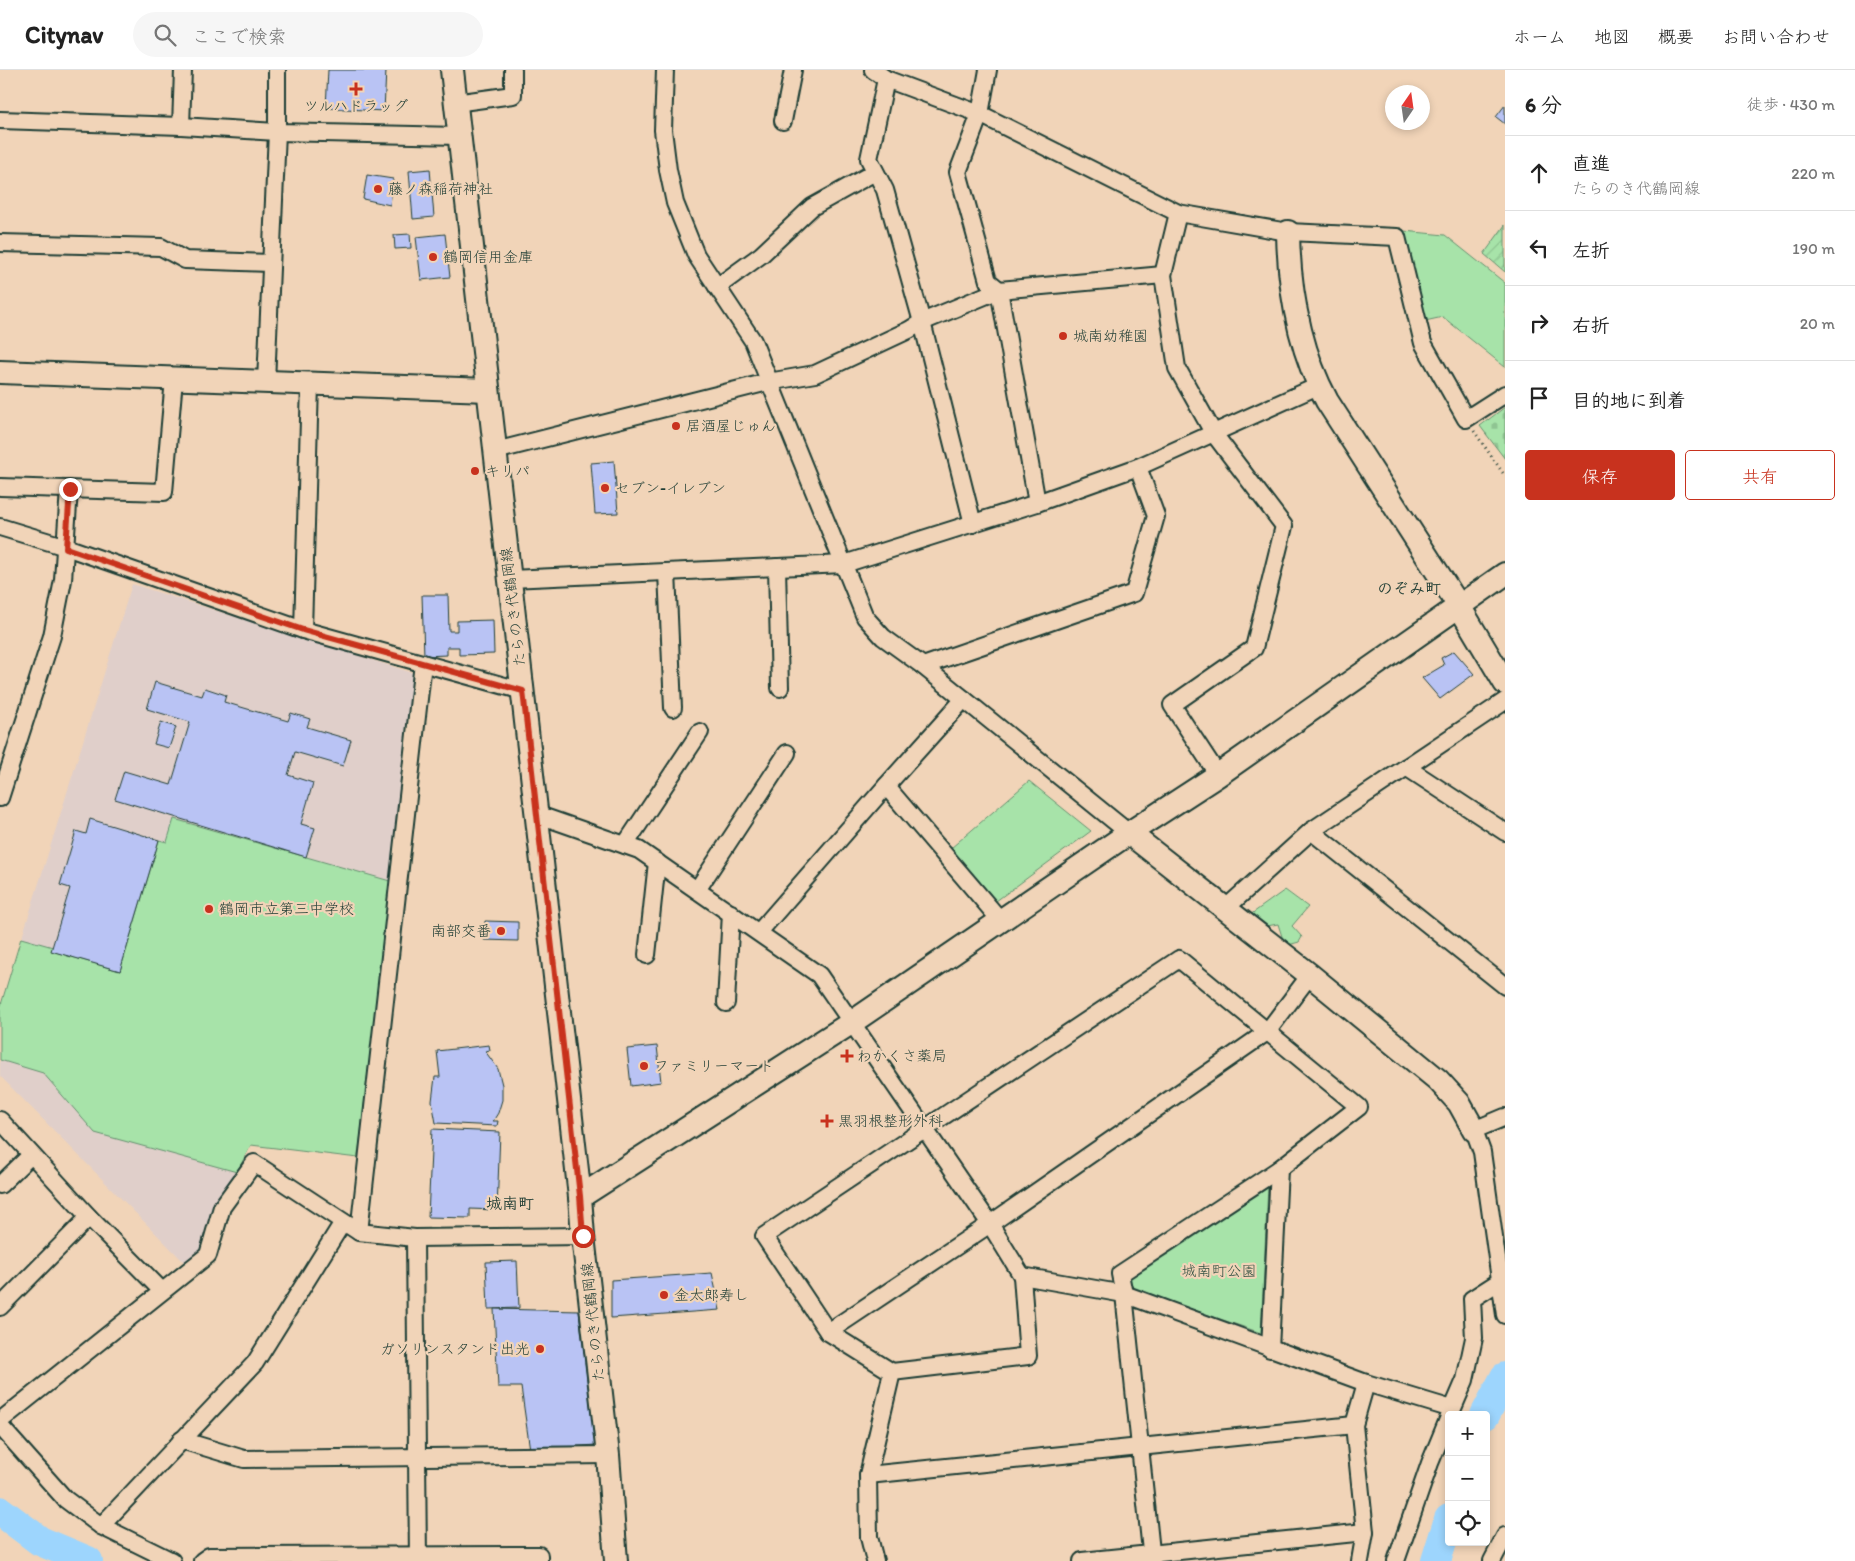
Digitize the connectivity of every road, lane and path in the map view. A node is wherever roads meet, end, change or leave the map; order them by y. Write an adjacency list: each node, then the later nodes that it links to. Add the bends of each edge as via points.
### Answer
1 (183, 70): 13 (street)
2 (277, 70): 14 (street)
3 (452, 70): 9 (street, たらのき代鶴岡線)
4 (513, 70): 9 (street, via 513,95)
5 (665, 70): 22 (street, via 663,130 675,203 696,255)
6 (794, 70): 12 (street)
7 (988, 70): 10 (street)
8 (880, 74): 10 (street); 16 (street, via 868,159)
9 (456, 103): 15 (street, たらのき代鶴岡線)
10 (980, 114): 17 (street); 23 (street, via 958,172 988,281)
11 (0, 120): 13 (street)
12 (783, 121)
13 (182, 126): 14 (street)
14 (276, 132): 15 (street); 20 (street)
15 (459, 136): 31 (street, たらのき代鶴岡線)
16 (875, 172): 22 (street, via 812,207 761,256); 24 (street, via 885,190)
17 (1178, 213): 18 (street); 21 (street)
18 (1288, 232): 30 (street, via 1288,262 1296,317); 33 (street, via 1397,237 1423,343)
19 (0, 242): 20 (street, via 161,247 185,260)
20 (271, 263): 27 (street)
21 (1163, 275): 23 (street); 34 (street, via 1176,368)
22 (717, 287): 28 (street, via 753,341)
23 (998, 290): 24 (street); 40 (street)
24 (922, 322): 28 (street, via 815,374); 41 (street)
25 (0, 372): 26 (street)
26 (174, 379): 27 (street); 39 (street, via 164,492)
27 (266, 382): 29 (street)
28 (768, 382): 35 (street); 44 (street)
29 (310, 384): 31 (street); 50 (street)
30 (1318, 386): 34 (street); 49 (street)
31 (488, 390): 35 (street, たらのき代鶴岡線)
32 (1505, 394): 33 (street)
33 (1466, 419): 37 (path)
34 (1214, 434): 36 (street); 62 (street, via 1284,526 1254,648 1172,705)
35 (495, 451): 48 (street, たらのき代鶴岡線)
36 (1138, 467): 40 (street); 52 (street, via 1156,516 1134,593)
37 (1505, 476)
38 (0, 487): 39 (street)
39 (70, 489): 43 (street)
40 (1038, 503): 41 (street)
41 (973, 524): 44 (street)
42 (0, 527): 43 (street)
43 (66, 548): 50 (street); 64 (street, via 52,636)
44 (844, 564): 45 (street); 52 (street, via 865,617 883,637)
45 (777, 567): 46 (street); 54 (street)
46 (667, 572): 48 (street); 58 (street)
47 (1505, 574): 49 (street)
48 (510, 580): 55 (street, たらのき代鶴岡線)
49 (1459, 606): 53 (street); 62 (street)
50 (303, 630): 51 (street)
51 (423, 663): 55 (street); 93 (street)
52 (923, 666): 56 (street)
53 (1505, 682)
54 (780, 688)
55 (523, 691): 65 (street, たらのき代鶴岡線)
56 (964, 699): 63 (street); 68 (street)
57 (1505, 701): 61 (street)
58 (673, 708)
59 (700, 732): 69 (street)
60 (787, 754): 71 (street)
61 (1406, 767): 66 (street); 67 (street)
62 (1218, 775): 68 (street)
63 (886, 786): 74 (street); 75 (street)
64 (0, 798)
65 (536, 814): 69 (street); 89 (street, たらのき代鶴岡線)
66 (1311, 831): 72 (street); 78 (street)
67 (1505, 832)
68 (1129, 833): 72 (street); 74 (street)
69 (625, 845): 70 (street)
70 (657, 862): 71 (street); 76 (street)
71 (697, 890): 73 (street)
72 (1226, 908): 77 (street)
73 (731, 913): 75 (street); 79 (street)
74 (1001, 920): 80 (street)
75 (759, 932): 80 (street, via 819,975)
76 (647, 956)
77 (1310, 975): 81 (street); 85 (street, via 1438,1080 1460,1103)
78 (1505, 986)
79 (726, 1003)
80 (851, 1023): 84 (street); 89 (street)
81 (1267, 1032): 84 (street, via 1179,959); 87 (street, via 1358,1107); 92 (street)
82 (1505, 1117): 85 (street)
83 (0, 1120): 86 (street)
84 (924, 1129): 92 (street); 102 (street, via 764,1236)
85 (1474, 1130): 97 (street, via 1482,1152)
86 (31, 1155): 88 (street); 90 (street)
87 (1279, 1169): 99 (street, via 1120,1274); 103 (street)
88 (0, 1185)
89 (580, 1196): 94 (street, たらのき代鶴岡線)
90 (89, 1217): 98 (street); 100 (street)
91 (343, 1222): 93 (street); 98 (street, via 254,1163 222,1207 208,1255); 112 (street, via 254,1362)
92 (990, 1224): 96 (street); 102 (street)
93 (358, 1232): 95 (street)
94 (583, 1236): 95 (street); 114 (street, たらのき代鶴岡線)
95 (415, 1238): 115 (street)
96 (1022, 1276): 99 (street); 104 (street, via 1028,1356)
97 (1502, 1278): 101 (street); 106 (street, via 1472,1300 1474,1338 1464,1380)
98 (162, 1291): 108 (street)
99 (1124, 1294): 103 (street); 113 (street)
100 (0, 1307)
101 (1505, 1315)
102 (828, 1332): 104 (street)
103 (1270, 1349): 105 (street)
104 (892, 1372): 116 (street)
105 (1366, 1383): 107 (street); 109 (street)
106 (1451, 1411)
107 (1445, 1412)
108 (0, 1420)
109 (1354, 1425): 113 (street); 118 (street)
110 (0, 1426): 117 (street, via 66,1499)
111 (1445, 1426): 129 (street)
112 (181, 1440): 115 (street, via 244,1459); 117 (street)
113 (1140, 1447): 116 (street); 120 (street)
114 (608, 1455): 115 (street); 125 (street, たらのき代鶴岡線)
115 (417, 1458): 121 (street)
116 (868, 1475): 126 (street, via 869,1537)
117 (101, 1526): 122 (street)
118 (1365, 1532): 120 (street); 128 (street)
119 (1505, 1536): 130 (street)
120 (1152, 1557): 127 (street)
121 (418, 1558): 123 (street, via 209,1556); 124 (street, via 539,1555)
122 (172, 1561)
123 (202, 1561)
124 (539, 1561)
125 (616, 1561)
126 (875, 1561)
127 (1082, 1561)
128 (1360, 1561)
129 (1396, 1561)
130 (1492, 1561)

